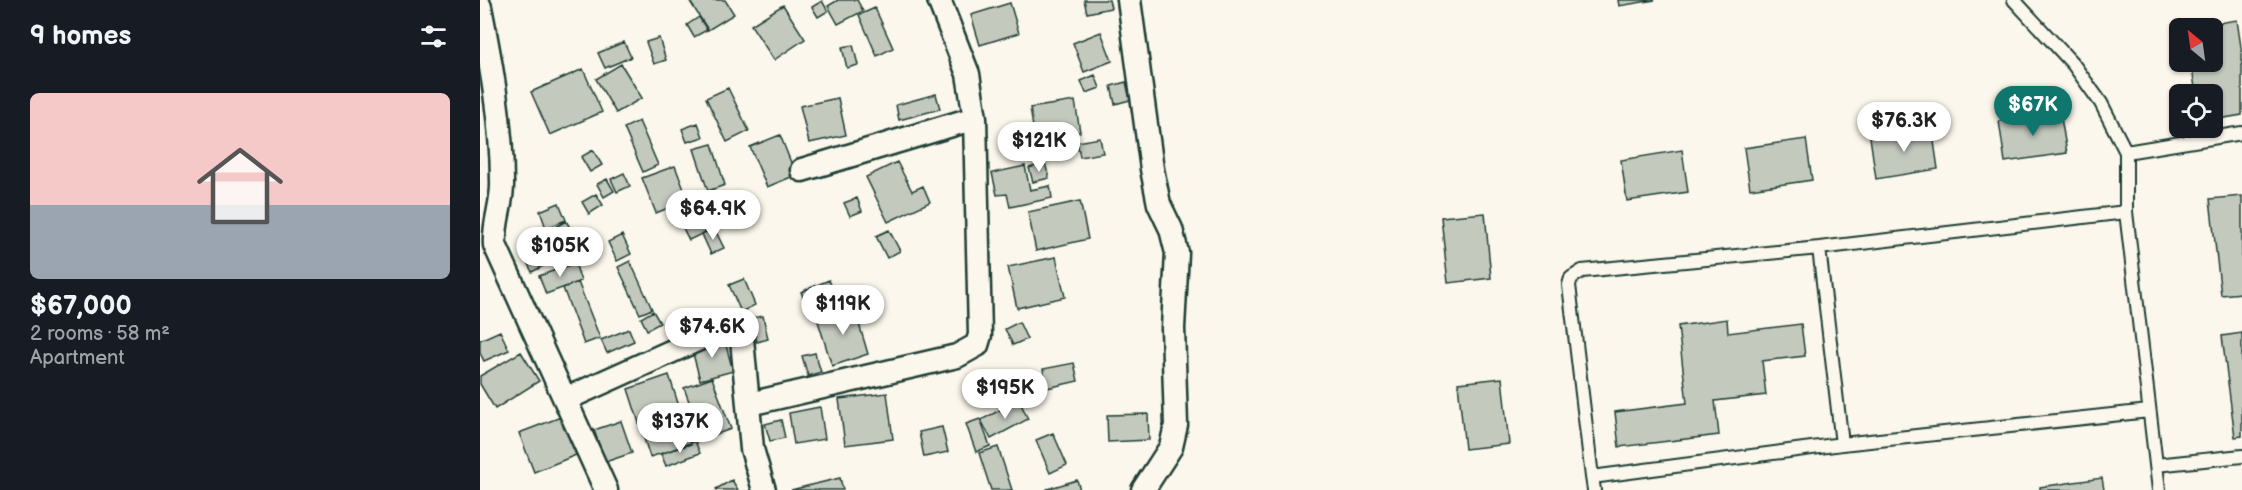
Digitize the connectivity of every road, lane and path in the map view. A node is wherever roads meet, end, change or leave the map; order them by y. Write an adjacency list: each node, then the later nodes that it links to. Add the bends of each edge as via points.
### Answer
1 (939, 0): 5 (street, via 968,74)
2 (1129, 0): 20 (street, via 1152,169 1177,253 1173,328 1176,425 1171,447)
3 (2014, 0): 7 (lane, via 2073,64 2102,103)
4 (480, 7): 11 (street, via 501,153 495,245)
5 (975, 118): 8 (street); 12 (street, via 980,335 977,345 957,356)
6 (2242, 133): 7 (lane)
7 (2126, 152): 9 (lane)
8 (802, 170)
9 (2126, 212): 10 (lane); 13 (lane)
10 (1819, 248): 14 (lane); 17 (lane, via 1581,272 1571,278)
11 (566, 399): 12 (street, via 719,330 734,330 742,339); 18 (street)
12 (749, 404): 19 (street, via 752,448)
13 (2150, 411): 14 (lane); 16 (lane)
14 (1842, 444): 17 (lane)
15 (2242, 456): 16 (lane)
16 (2156, 465): 21 (lane)
17 (1593, 484)
18 (606, 490)
19 (764, 490)
20 (1143, 490)
21 (2158, 490)

